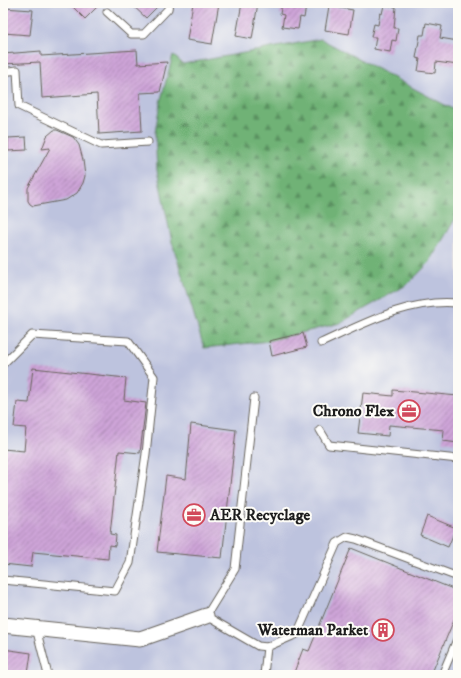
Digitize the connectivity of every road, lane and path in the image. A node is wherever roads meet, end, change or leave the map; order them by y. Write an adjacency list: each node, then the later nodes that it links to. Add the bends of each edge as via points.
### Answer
1 (169, 3): 2 (lane, via 168,9 144,34 131,34)
2 (107, 12)
3 (3, 72): 4 (lane, via 17,70 19,106 101,145)
4 (148, 142)
5 (458, 303): 6 (lane, via 418,305 389,314)
6 (321, 343)
7 (3, 364): 12 (lane, via 32,335 128,341 154,377 130,563 115,591)
8 (254, 398): 13 (lane, via 235,569)
9 (320, 430): 10 (lane, via 329,445)
10 (458, 459)
11 (458, 577): 17 (lane, via 347,537 337,543 297,634)
12 (3, 580)
13 (206, 616): 15 (street, via 140,639); 17 (lane, via 258,646)
14 (3, 624): 15 (street)
15 (36, 628): 18 (lane)
16 (458, 637): 20 (lane)
17 (267, 647): 19 (lane)
18 (48, 675)
19 (264, 675)
20 (442, 675)

